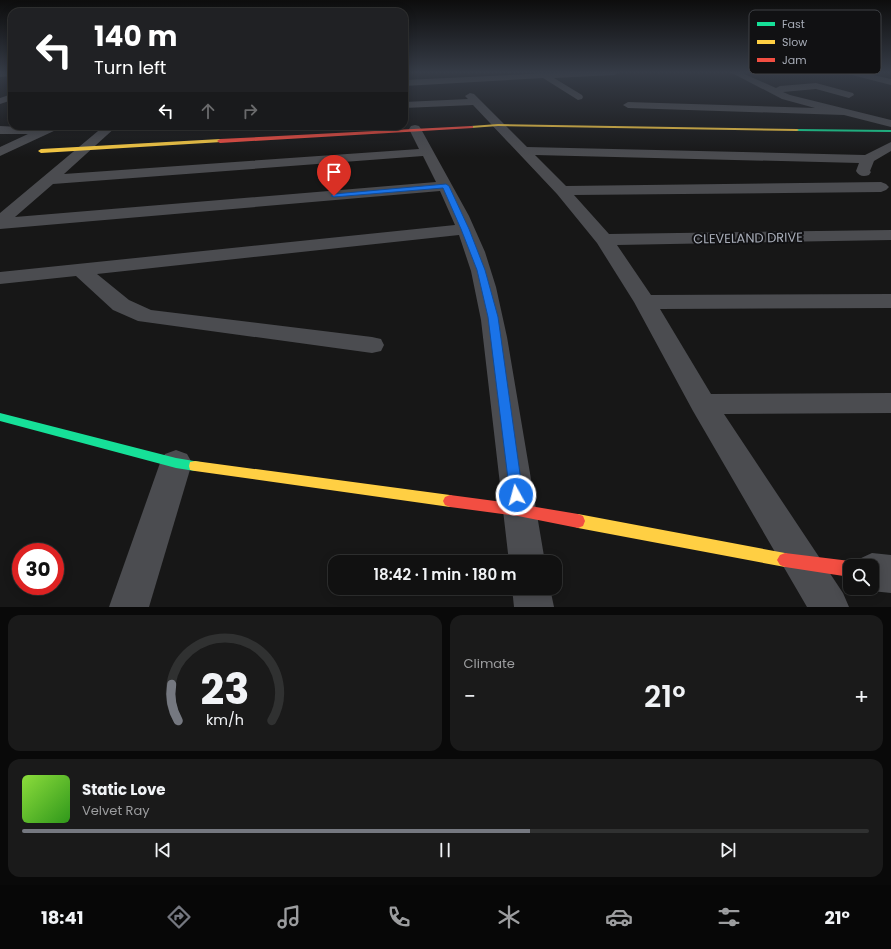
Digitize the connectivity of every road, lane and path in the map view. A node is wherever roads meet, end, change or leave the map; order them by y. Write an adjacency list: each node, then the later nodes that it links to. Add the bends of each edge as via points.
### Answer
1 (426, 100): 4 (street)
2 (473, 100): 8 (street)
3 (799, 100): 6 (street)
4 (408, 104)
5 (628, 105): 6 (street)
6 (846, 112): 7 (street)
7 (891, 124)
8 (498, 125): 10 (street); 15 (street); 20 (street)
9 (408, 129): 10 (street)
10 (415, 129): 21 (street)
11 (45, 130): 18 (street)
12 (106, 130): 17 (street)
13 (398, 130): 17 (street)
14 (6, 131): 18 (street, via 12,140)
15 (891, 131)
16 (891, 146): 22 (street)
17 (84, 148): 19 (street); 23 (street)
18 (5, 149)
19 (41, 150)
20 (524, 151): 22 (street); 26 (street)
21 (428, 152): 23 (street); 24 (street)
22 (868, 159): 25 (street, via 863,171)
23 (48, 180): 27 (street)
24 (446, 186): 27 (street); 28 (street)
25 (886, 190): 26 (street)
26 (562, 191): 30 (street)
27 (0, 223)
28 (465, 229): 31 (street); 40 (street, via 481,270 493,317)
29 (891, 236): 30 (street, CLEVELAND DRIVE)
30 (604, 240): 34 (street)
31 (81, 270): 32 (street); 35 (street, via 121,305 146,316)
32 (0, 278)
33 (891, 301): 34 (street)
34 (645, 302): 37 (street)
35 (372, 345)
36 (891, 403): 37 (street)
37 (703, 404): 42 (street)
38 (0, 417): 39 (street)
39 (176, 463): 40 (street); 47 (street)
40 (518, 510): 41 (street); 42 (street)
41 (526, 555)
42 (803, 563): 43 (street); 49 (street)
43 (843, 568)
44 (879, 573): 45 (street)
45 (891, 574)
46 (532, 595): 48 (street)
47 (129, 607)
48 (534, 607)
49 (829, 607)

